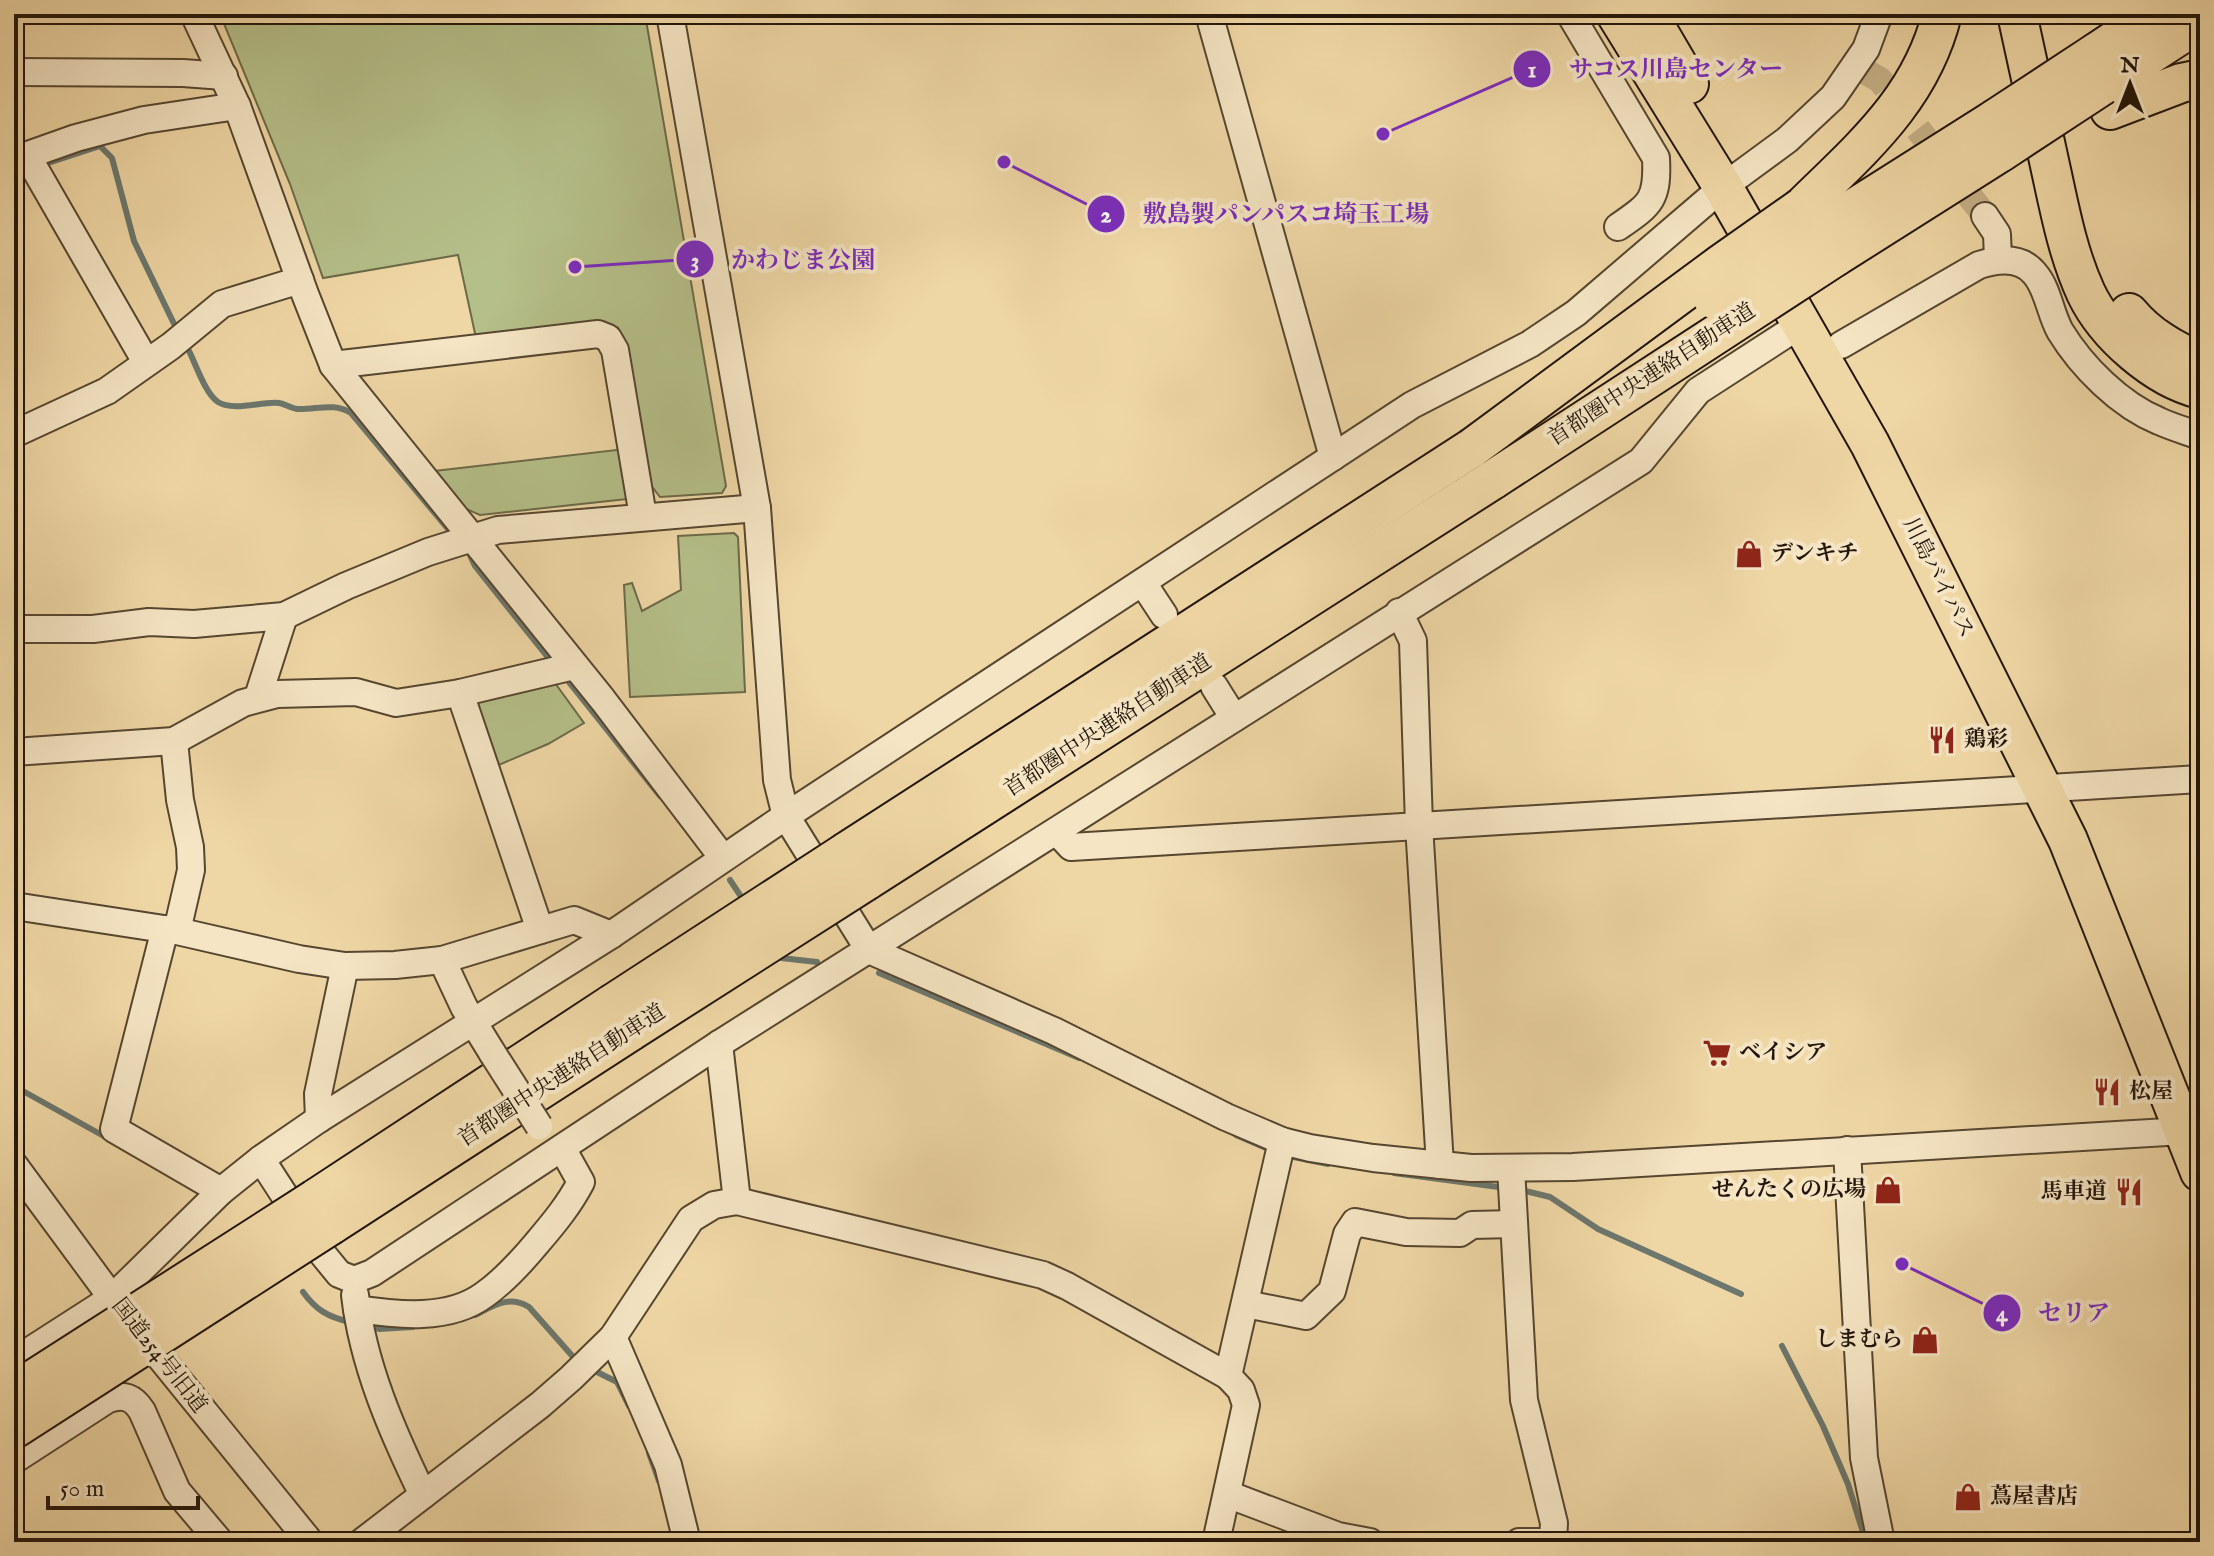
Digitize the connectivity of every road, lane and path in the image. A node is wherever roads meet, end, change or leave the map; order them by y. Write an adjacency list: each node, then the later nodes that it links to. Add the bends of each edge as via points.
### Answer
1 (194, 14): 14 (street)
2 (670, 14): 35 (street)
3 (1209, 14): 34 (street)
4 (1570, 14): 22 (street, via 1656,158 1657,186 1651,201)
5 (1616, 14): 20 (highway, 川島バイパス)
6 (1648, 14): 20 (highway, 川島バイパス)
7 (1879, 14): 20 (street, via 1861,68 1787,140)
8 (1942, 14): 23 (highway, via 1916,82 1876,134)
9 (2017, 14): 31 (highway, via 2066,237 2087,295 2112,330 2157,372)
10 (2038, 14): 29 (highway, via 2089,237 2115,296 2140,326)
11 (2154, 14): 16 (highway, 首都圏中央連絡自動車道)
12 (2200, 22): 16 (highway, 首都圏中央連絡自動車道)
13 (14, 72): 14 (street)
14 (224, 76): 17 (street)
15 (2200, 79): 16 (highway)
16 (2103, 82): 18 (highway); 18 (highway, 首都圏中央連絡自動車道, bridge)
17 (237, 106): 19 (street, via 144,120); 25 (street)
18 (2001, 146): 23 (highway, 首都圏中央連絡自動車道); 23 (highway)
19 (21, 158): 28 (street)
20 (1732, 181): 26 (highway, 川島バイパス); 27 (highway, 川島バイパス); 34 (street, via 1576,313 1530,344 1412,405)
21 (1985, 216): 24 (street, via 1997,234)
22 (1618, 227)
23 (1825, 243): 56 (highway, 首都圏中央連絡自動車道, bridge, via 1592,415 1494,479); 56 (highway, 首都圏中央連絡自動車道, bridge, via 1721,264 1472,448)
24 (1998, 259): 27 (street); 33 (street, via 2018,262 2035,273 2060,331 2088,368 2120,397 2156,420)
25 (300, 280): 28 (street, via 222,304); 30 (street)
26 (1800, 325): 39 (street, via 1698,391 1641,461); 51 (highway, 川島バイパス)
27 (1841, 345): 51 (highway, 川島バイパス, via 1896,439)
28 (146, 362): 32 (street, via 107,391)
29 (2200, 362)
30 (333, 365): 36 (street, via 598,334 608,338 615,350); 37 (street)
31 (2200, 389)
32 (14, 434)
33 (2200, 436)
34 (1333, 457): 38 (street)
35 (757, 508): 36 (street); 52 (street, via 777,780)
36 (643, 516): 37 (street)
37 (472, 537): 41 (street); 43 (street)
38 (1143, 583): 40 (street); 52 (street)
39 (1399, 612): 47 (street); 53 (street, via 1413,641)
40 (1164, 615)
41 (284, 616): 42 (street); 46 (street)
42 (14, 629)
43 (563, 669): 45 (street); 55 (street)
44 (1214, 686): 47 (street)
45 (460, 693): 46 (street, via 396,703 356,692); 59 (street)
46 (258, 697): 48 (street)
47 (1234, 718): 54 (street)
48 (174, 741): 49 (street); 58 (street, via 191,870)
49 (14, 752)
50 (2200, 779): 51 (street)
51 (2056, 786): 53 (street); 66 (highway, 川島バイパス, via 2094,833)
52 (786, 816): 55 (street); 61 (street)
53 (1419, 825): 54 (street, via 1071,847); 73 (street)
54 (1057, 832): 61 (street)
55 (723, 858): 60 (street)
56 (856, 866): 79 (highway, 首都圏中央連絡自動車道, bridge)
57 (14, 906): 58 (street)
58 (171, 930): 63 (street); 76 (street, via 114,1129)
59 (540, 930): 60 (street, via 574,920); 62 (street)
60 (611, 935): 64 (street)
61 (869, 950): 65 (street); 68 (street, via 1054,1031)
62 (442, 960): 63 (street); 64 (street)
63 (345, 966): 67 (street, via 318,1094)
64 (474, 1023): 67 (street); 69 (street, bridge)
65 (719, 1044): 69 (street); 78 (street)
66 (2192, 1116): 70 (street); 75 (highway, 川島バイパス)
67 (319, 1119): 71 (street)
68 (1282, 1141): 73 (street); 83 (street)
69 (560, 1150): 81 (street); 84 (street, via 581,1182 575,1194 521,1261 483,1297 449,1310)
70 (1847, 1150): 74 (street); 102 (street, via 1864,1458)
71 (261, 1159): 76 (street); 81 (street, via 321,1252 339,1274)
72 (14, 1165): 77 (street, 国道254号旧道)
73 (1440, 1165): 74 (street)
74 (1511, 1168): 80 (street)
75 (2200, 1172)
76 (221, 1191): 82 (street)
77 (26, 1200): 82 (street, 国道254号旧道)
78 (737, 1201): 85 (street, via 714,1205 691,1219); 87 (street, via 1043,1275)
79 (323, 1212): 88 (highway, 首都圏中央連絡自動車道, bridge); 89 (highway, 首都圏中央連絡自動車道, bridge)
80 (1514, 1224): 83 (street, via 1472,1225 1460,1233 1446,1233 1355,1222 1332,1291 1306,1316); 101 (street, via 1524,1400 1554,1523)
81 (354, 1280): 84 (street)
82 (112, 1298): 86 (street); 95 (street, 国道254号旧道)
83 (1246, 1304): 87 (street)
84 (359, 1319): 92 (street, via 393,1434)
85 (613, 1337): 92 (street, via 540,1405); 93 (street, via 668,1465)
86 (14, 1361)
87 (1228, 1376): 91 (street, via 1246,1405)
88 (14, 1392)
89 (14, 1429)
90 (14, 1460): 94 (street, via 108,1399 128,1397 142,1411 177,1491)
91 (1227, 1494): 97 (street); 98 (street, via 1338,1536)
92 (423, 1495): 96 (street)
93 (679, 1540)
94 (220, 1542)
95 (310, 1542)
96 (362, 1542)
97 (1216, 1542)
98 (1370, 1542)
99 (1519, 1542): 100 (street)
100 (1545, 1542)
101 (1553, 1542)
102 (1881, 1542)

